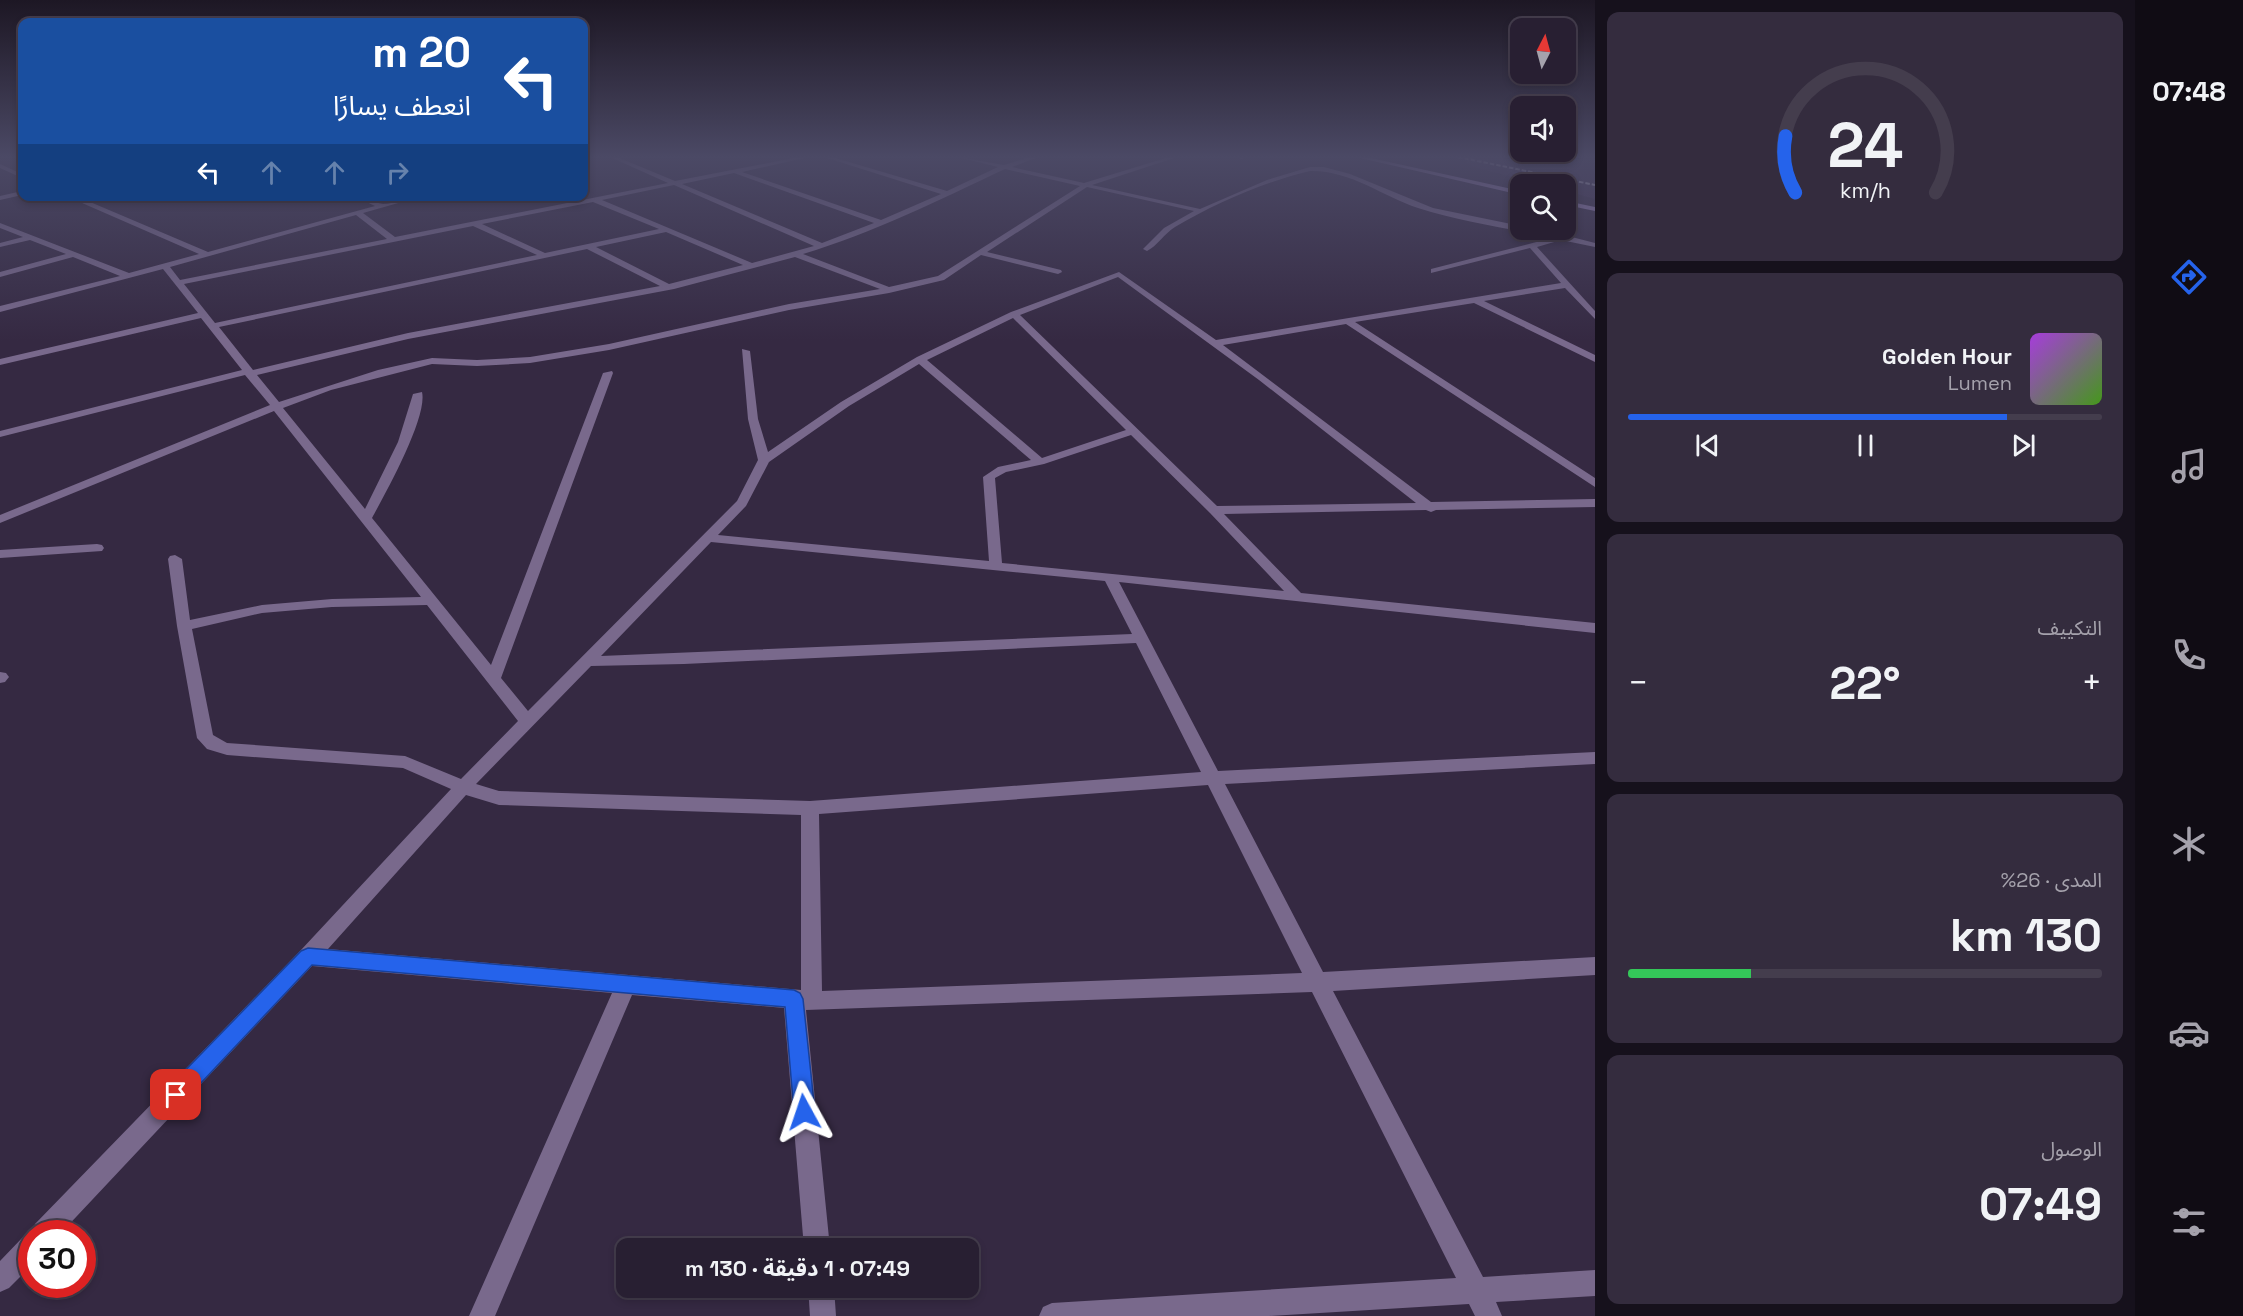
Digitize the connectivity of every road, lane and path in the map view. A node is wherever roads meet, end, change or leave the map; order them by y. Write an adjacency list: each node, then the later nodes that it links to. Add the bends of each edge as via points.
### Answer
1 (122, 218): 29 (street)
2 (334, 218): 29 (street)
3 (365, 218): 18 (street)
4 (496, 218): 12 (street)
5 (639, 218): 16 (street)
6 (757, 218): 24 (street)
7 (868, 218): 13 (street)
8 (892, 218): 13 (street)
9 (1034, 218): 27 (street)
10 (1187, 218): 26 (street, via 1168,228)
11 (1476, 218): 15 (street)
12 (473, 223): 18 (street); 31 (street)
13 (881, 223): 24 (street)
14 (0, 225): 17 (street)
15 (1510, 226)
16 (667, 230): 25 (street); 33 (street)
17 (32, 237): 21 (street); 28 (street)
18 (392, 239): 38 (street)
19 (1551, 240): 22 (street)
20 (1575, 240): 23 (street)
21 (0, 245)
22 (1531, 245): 34 (street); 39 (street)
23 (1595, 245)
24 (822, 246): 30 (street)
25 (589, 247): 31 (street); 40 (street)
26 (1147, 249)
27 (981, 253): 35 (street); 41 (street, via 941,278)
28 (74, 254): 36 (street); 37 (street)
29 (206, 254): 32 (street)
30 (795, 254): 33 (street); 41 (street)
31 (545, 256): 48 (street)
32 (164, 265): 37 (street); 38 (street)
33 (752, 266): 40 (street)
34 (1434, 271)
35 (1058, 272)
36 (0, 275)
37 (128, 276): 43 (street)
38 (178, 283): 45 (street)
39 (1565, 285): 42 (street); 46 (street)
40 (668, 287): 54 (street, via 408,336)
41 (889, 290): 57 (street, via 553,356 477,363 432,361 327,388)
42 (1474, 300): 47 (street); 52 (street)
43 (0, 309)
44 (1014, 314): 49 (street, via 1119,274); 51 (street); 58 (street)
45 (203, 315): 48 (street); 53 (street)
46 (1595, 316)
47 (1347, 321): 49 (street); 62 (street)
48 (212, 326): 54 (street)
49 (1215, 343): 64 (street)
50 (745, 351): 60 (street, via 753,418)
51 (920, 359): 60 (street); 61 (street)
52 (1595, 359)
53 (0, 362)
54 (249, 373): 57 (street); 59 (street)
55 (608, 373): 80 (street)
56 (418, 394): 67 (street, via 412,424)
57 (276, 407): 66 (street); 67 (street)
58 (1133, 431): 61 (street); 65 (street)
59 (0, 434)
60 (764, 460): 68 (street, via 742,503)
61 (1040, 462): 72 (street, via 1002,469 989,477)
62 (1595, 483)
63 (1595, 503): 64 (street)
64 (1431, 508): 65 (street)
65 (1214, 510): 74 (street)
66 (0, 519)
67 (366, 519): 75 (street)
68 (707, 538): 72 (street); 79 (street)
69 (98, 548): 70 (street)
70 (0, 554)
71 (175, 559): 76 (street)
72 (996, 566): 73 (street)
73 (1110, 577): 74 (street); 78 (street)
74 (1298, 598): 77 (street)
75 (431, 601): 76 (street, via 262,609); 80 (street)
76 (184, 626): 84 (street, via 205,738 213,745 405,762)
77 (1595, 628)
78 (1141, 638): 79 (street); 83 (street)
79 (586, 661): 81 (street)
80 (493, 679): 81 (street)
81 (527, 721): 84 (street)
82 (1595, 758): 83 (street)
83 (1213, 778): 85 (street); 88 (street)
84 (463, 787): 85 (street, via 499,798); 86 (street)
85 (810, 808): 90 (street)
86 (308, 957): 89 (street); 91 (street)
87 (1595, 966): 88 (street)
88 (1318, 982): 90 (street); 96 (street)
89 (626, 984): 90 (street); 98 (street)
90 (803, 1000): 92 (street)
91 (56, 1220)
92 (816, 1238)
93 (18, 1260): 94 (street)
94 (0, 1279)
95 (1595, 1283): 96 (street)
96 (1475, 1289): 100 (street); 101 (street)
97 (821, 1298): 99 (street)
98 (482, 1316)
99 (823, 1316)
100 (1052, 1316)
101 (1489, 1316)

